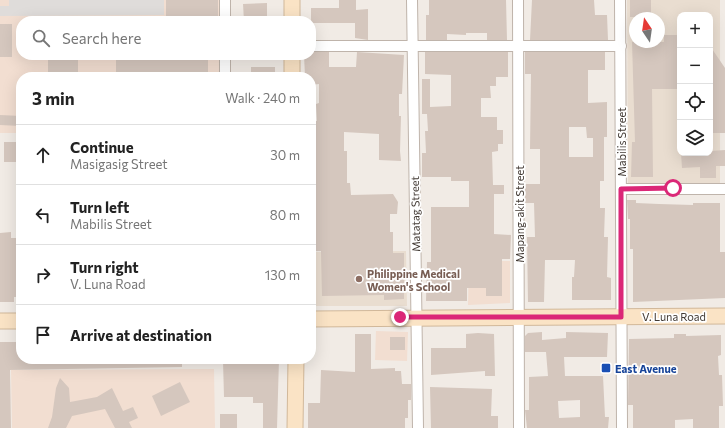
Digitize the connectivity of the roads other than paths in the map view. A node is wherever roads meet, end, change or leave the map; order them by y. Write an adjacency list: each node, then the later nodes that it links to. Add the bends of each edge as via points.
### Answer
1 (225, 0): 6 (street)
2 (292, 0): 7 (main road)
3 (412, 0): 11 (street, Matatag Street)
4 (518, 0): 8 (street, Mapang-akit Street)
5 (620, 0): 10 (street, Mabilis Street)
6 (225, 16)
7 (292, 16)
8 (519, 45): 10 (street); 11 (street); 20 (street, Mapang-akit Street)
9 (316, 46): 11 (street)
10 (621, 46): 16 (street, Mabilis Street)
11 (412, 47): 19 (street, Matatag Street)
12 (225, 60): 14 (street)
13 (292, 60): 15 (main road)
14 (225, 72)
15 (292, 72)
16 (621, 189): 17 (street); 21 (street, Mabilis Street)
17 (725, 189)
18 (725, 316): 21 (main road, V. Luna Road)
19 (416, 317): 20 (main road, V. Luna Road); 22 (main road, V. Luna Road); 27 (street, Matatag Street)
20 (519, 317): 21 (main road, V. Luna Road); 28 (street, Mapang-akit Street)
21 (621, 317): 29 (street, Mabilis Street)
22 (316, 319)
23 (0, 321): 24 (main road)
24 (16, 321)
25 (296, 364): 26 (main road)
26 (295, 428)
27 (418, 428)
28 (519, 428)
29 (622, 428)

